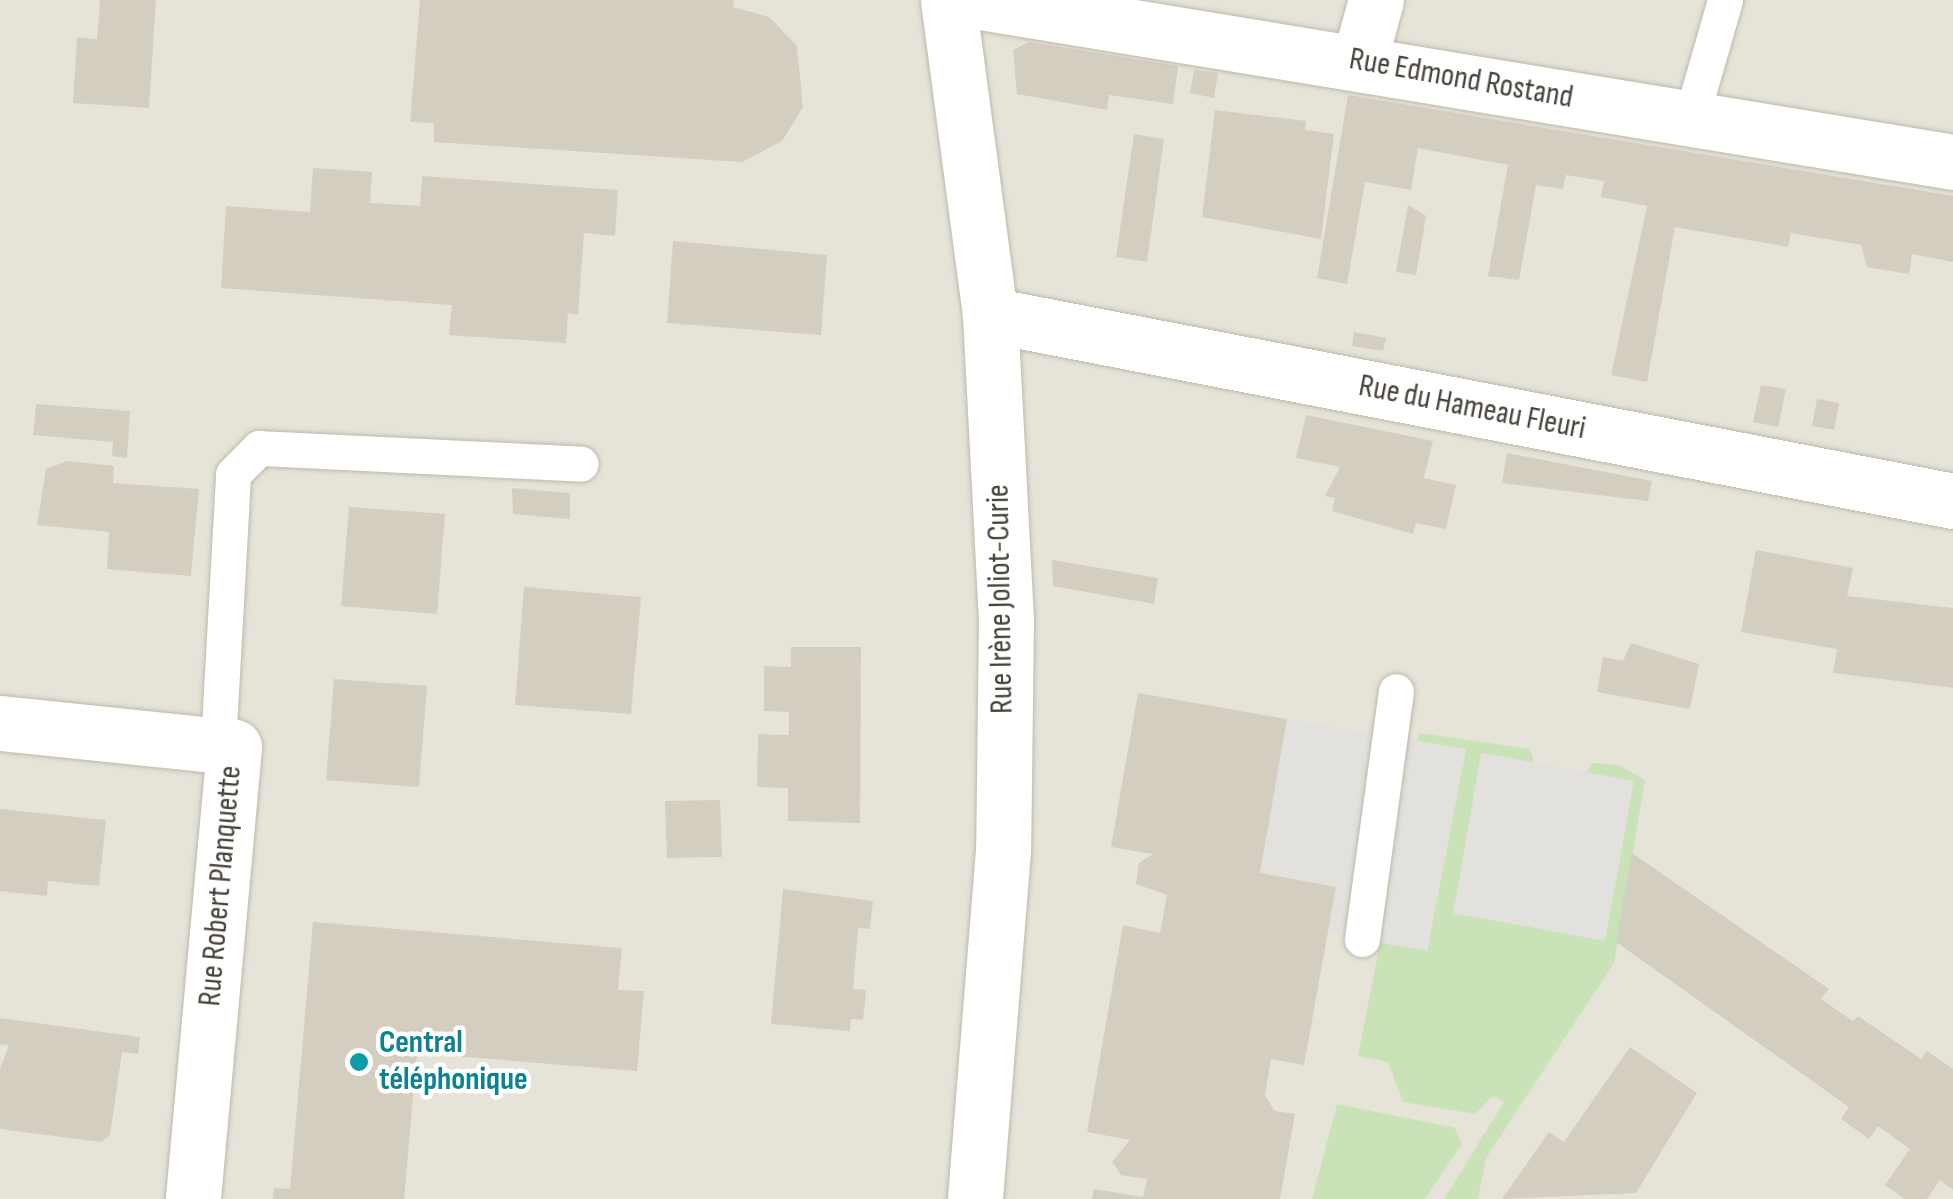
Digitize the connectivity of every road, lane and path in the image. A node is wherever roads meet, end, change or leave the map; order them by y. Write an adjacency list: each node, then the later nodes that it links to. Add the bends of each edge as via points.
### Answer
1 (948, 0): 8 (street, Rue Irène Joliot-Curie)
2 (969, 0): 5 (street, Rue Edmond Rostand)
3 (1376, 0): 5 (street)
4 (1725, 0): 6 (lane)
5 (1359, 62): 6 (street, Rue Edmond Rostand)
6 (1692, 118): 7 (street, Rue Edmond Rostand)
7 (1953, 162)
8 (990, 316): 10 (street, Rue du Hameau Fleuri); 16 (street, Rue Irène Joliot-Curie, via 1006,618 1003,850)
9 (581, 464): 13 (lane, via 259,448 233,474)
10 (1953, 501)
11 (1396, 692): 14 (lane)
12 (0, 722): 13 (street, Rue Robert Planquette)
13 (218, 746): 15 (street, Rue Robert Planquette, via 234,746)
14 (1362, 939)
15 (193, 1199)
16 (975, 1199)

